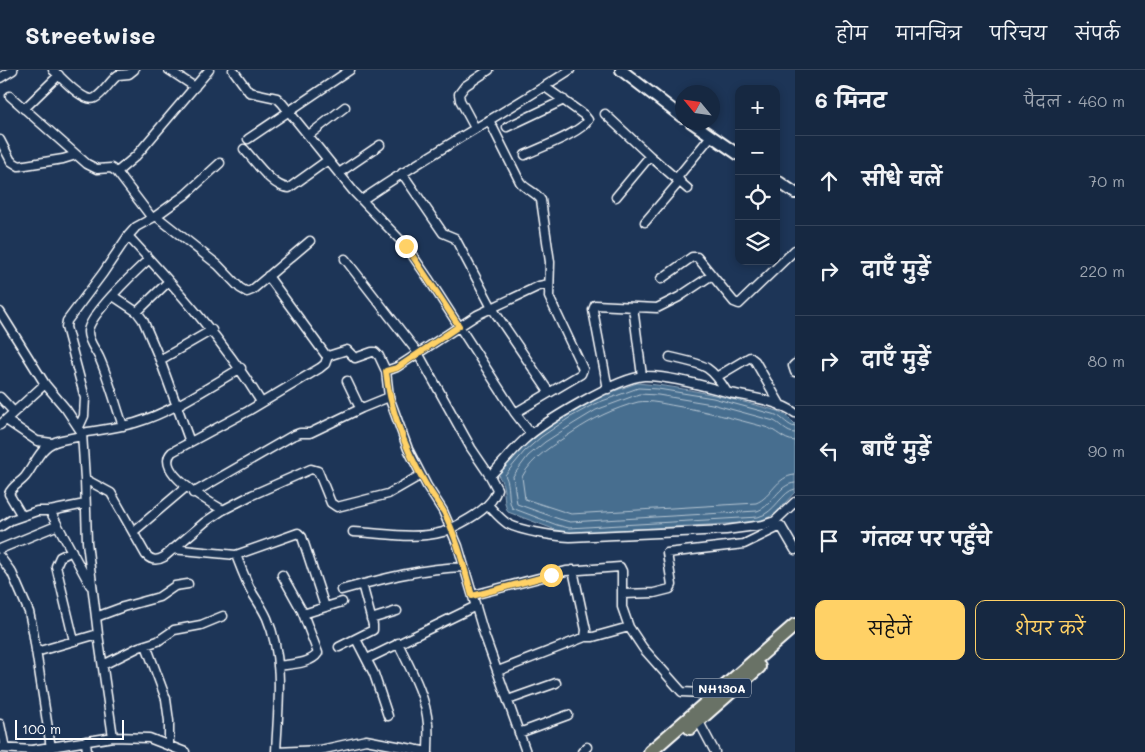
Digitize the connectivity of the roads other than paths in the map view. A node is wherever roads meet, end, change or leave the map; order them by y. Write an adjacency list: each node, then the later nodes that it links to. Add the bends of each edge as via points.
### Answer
1 (13, 70): 11 (street)
2 (134, 70): 10 (street, via 118,75 91,99 82,96)
3 (169, 70): 13 (street)
4 (209, 70): 13 (street)
5 (233, 70): 18 (street, via 249,92 277,98)
6 (350, 70): 18 (street)
7 (489, 70): 23 (street, via 459,94)
8 (570, 70): 12 (street)
9 (621, 70): 19 (street)
10 (56, 73): 17 (street)
11 (0, 78)
12 (545, 86): 15 (street); 21 (street)
13 (195, 87): 37 (street, via 136,156)
14 (10, 96): 17 (street)
15 (564, 100): 22 (street); 33 (street, via 587,118 587,123)
16 (345, 108): 25 (street)
17 (24, 109): 32 (street)
18 (288, 110): 25 (street); 27 (street)
19 (675, 112)
20 (605, 114): 34 (street)
21 (489, 120): 23 (street); 57 (street, via 520,182 541,200 550,262)
22 (508, 127)
23 (475, 128): 39 (street)
24 (702, 130): 26 (street)
25 (309, 135): 35 (street)
26 (711, 136): 31 (street); 40 (street)
27 (248, 139)
28 (0, 140): 32 (street, via 11,161 18,166)
29 (380, 145): 38 (street)
30 (244, 149): 35 (street, via 283,188 289,188)
31 (735, 152)
32 (76, 155): 37 (street, via 92,167 111,168)
33 (525, 155)
34 (650, 156): 40 (street); 44 (street)
35 (328, 160): 38 (street)
36 (220, 163): 46 (street, via 185,195)
37 (116, 172): 46 (street)
38 (338, 172): 45 (street)
39 (402, 172): 45 (street); 60 (street, via 443,234 455,238)
40 (678, 180): 42 (street); 47 (street)
41 (780, 183): 43 (street)
42 (688, 188)
43 (795, 193)
44 (616, 198)
45 (362, 200): 63 (street, via 406,246)
46 (154, 217): 48 (street, via 136,227); 54 (street, via 218,265 243,291 252,290)
47 (645, 222)
48 (128, 236): 51 (street); 91 (street, via 66,324 84,398)
49 (310, 241): 54 (street)
50 (795, 250): 53 (street, via 739,304)
51 (149, 259): 56 (street); 58 (street)
52 (345, 260): 65 (street)
53 (712, 275): 55 (street, via 695,256); 59 (street, via 666,305)
54 (268, 276): 66 (street)
55 (660, 279)
56 (168, 281): 62 (street); 64 (street)
57 (549, 284): 60 (street); 78 (street, via 551,303 584,369 581,374)
58 (113, 296): 62 (street); 90 (street, via 93,320 88,335)
59 (633, 307): 73 (street); 77 (street, via 597,304 594,307)
60 (492, 308): 63 (street); 78 (street)
61 (0, 312): 76 (street)
62 (137, 312): 68 (street)
63 (459, 326): 65 (street); 87 (street)
64 (212, 330): 68 (street); 70 (street)
65 (418, 354): 71 (street, via 397,368); 96 (street)
66 (328, 356): 71 (street, via 347,350 358,358 375,352); 82 (street, via 320,368)
67 (670, 357): 74 (street, via 704,365)
68 (160, 360): 83 (street)
69 (795, 364): 72 (street)
70 (241, 368): 82 (street); 83 (street)
71 (386, 371): 81 (street)
72 (795, 372)
73 (642, 376): 77 (street); 79 (street)
74 (718, 376): 79 (street); 84 (street, via 750,357)
75 (347, 381): 85 (street)
76 (45, 384): 86 (street); 91 (street)
77 (608, 389): 92 (street)
78 (549, 392): 87 (street)
79 (727, 392): 84 (street)
80 (0, 397): 86 (street)
81 (389, 397): 85 (street); 95 (street)
82 (262, 402): 93 (street)
83 (177, 405): 90 (street); 93 (street)
84 (781, 406): 88 (street)
85 (362, 408): 99 (street, via 310,433 292,436)
86 (14, 412): 89 (street)
87 (515, 413): 92 (street)
88 (795, 413)
89 (3, 422): 94 (street, via 37,441)
90 (123, 426): 91 (street)
91 (81, 432): 94 (street); 97 (street)
92 (532, 434): 96 (street)
93 (190, 442): 98 (street, via 172,452 167,460)
94 (52, 443): 105 (street, via 10,491)
95 (421, 475): 103 (street, via 388,494 337,507 332,503 318,471 311,469); 108 (street)
96 (490, 476): 102 (street, via 497,489)
97 (85, 479): 101 (street); 109 (street, via 112,494)
98 (186, 487): 99 (street); 109 (street)
99 (193, 493): 103 (street)
100 (795, 502): 102 (street, via 774,521 763,525 648,535 570,537 514,526 501,519)
101 (85, 504): 104 (street); 123 (street)
102 (488, 505): 108 (street)
103 (223, 510): 112 (street)
104 (50, 511): 105 (street); 106 (street)
105 (22, 516): 107 (street)
106 (56, 526): 111 (street); 114 (street)
107 (0, 527)
108 (451, 528): 110 (street, via 436,534); 117 (street)
109 (133, 532): 112 (street, via 150,559 159,560)
110 (353, 532)
111 (0, 549)
112 (172, 550): 115 (street)
113 (795, 550): 124 (street, via 781,526 744,544 667,553 670,589)
114 (72, 551): 123 (street); 140 (street, via 60,557 56,566)
115 (236, 555): 128 (street, via 298,534 302,537); 147 (street, via 248,585 267,617)
116 (0, 557): 144 (street, via 12,573 29,612)
117 (464, 567): 121 (street, via 435,568); 125 (street)
118 (573, 570): 124 (street, via 620,567); 125 (street); 138 (street)
119 (282, 575): 130 (street)
120 (188, 584): 132 (street, via 174,586 152,600)
121 (362, 584): 122 (street); 133 (street)
122 (341, 590)
123 (93, 591): 132 (street)
124 (622, 594): 135 (street, via 622,607)
125 (472, 596): 127 (street)
126 (342, 602): 128 (street)
127 (476, 606): 141 (street); 148 (street)
128 (325, 607): 130 (street)
129 (397, 611): 133 (street)
130 (303, 614): 147 (street, via 317,656)
131 (222, 616): 142 (street, via 202,625 174,630)
132 (96, 617): 136 (street)
133 (371, 619): 139 (street, via 372,630)
134 (795, 625): 150 (highway, NH130A)
135 (629, 627): 138 (street); 151 (street, via 679,689 686,693)
136 (98, 634): 140 (street); 146 (street)
137 (795, 636): 150 (highway, NH130A)
138 (585, 637): 148 (street)
139 (356, 639): 143 (street); 145 (street)
140 (74, 641): 144 (street)
141 (398, 643): 145 (street); 165 (street, via 427,715)
142 (146, 645): 146 (street); 160 (street, via 166,699)
143 (339, 647)
144 (36, 652): 162 (street)
145 (366, 659): 154 (street)
146 (102, 665): 158 (street)
147 (278, 666): 165 (street, via 276,752 320,750 366,740)
148 (498, 671): 152 (street)
149 (556, 683): 152 (street)
150 (729, 687): 151 (highway, NH130A); 155 (highway, NH130A)
151 (713, 696): 167 (highway, NH130A)
152 (508, 700): 157 (street)
153 (568, 715): 157 (street)
154 (388, 716)
155 (698, 720): 168 (highway, NH130A); 169 (street)
156 (0, 724): 161 (street)
157 (520, 733): 166 (street)
158 (113, 737): 159 (street); 160 (street, via 149,738)
159 (86, 741): 162 (street); 163 (street)
160 (169, 745): 164 (street)
161 (2, 748): 162 (street)
162 (51, 748)
163 (85, 751)
164 (185, 752)
165 (428, 752)
166 (526, 752)
167 (650, 752)
168 (662, 752)
169 (715, 752)

